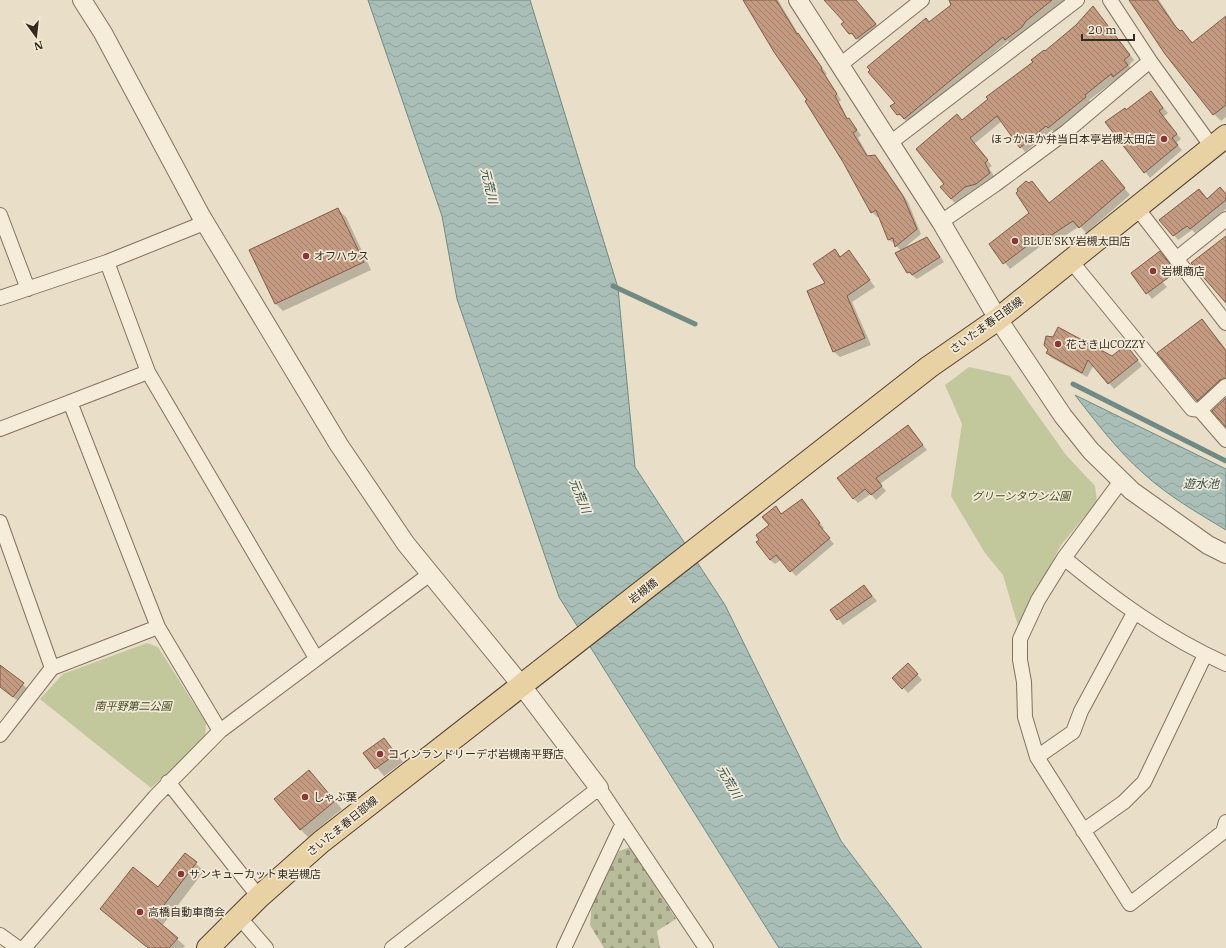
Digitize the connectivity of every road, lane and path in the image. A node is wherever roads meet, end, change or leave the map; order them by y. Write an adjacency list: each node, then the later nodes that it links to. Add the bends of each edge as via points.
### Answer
1 (82, 0): 14 (street, via 103,33)
2 (798, 0): 7 (street)
3 (922, 0): 7 (street)
4 (1077, 0): 9 (street)
5 (1110, 0): 6 (street)
6 (1150, 61): 8 (street); 13 (street, via 1066,132)
7 (840, 65): 9 (street)
8 (1219, 141): 10 (main road, さいたま春日部線)
9 (890, 143): 13 (street)
10 (1137, 208): 15 (street); 16 (main road, さいたま春日部線)
11 (0, 215): 18 (street)
12 (1226, 219): 15 (street)
13 (941, 222): 20 (street)
14 (204, 223): 17 (street); 33 (street, via 339,446 406,544)
15 (1176, 259): 21 (street)
16 (1070, 261): 20 (main road, さいたま春日部線); 25 (street, via 1192,409)
17 (107, 262): 18 (street); 22 (street)
18 (28, 289): 19 (street)
19 (0, 298)
20 (998, 319): 28 (street, via 1063,416 1091,451); 29 (main road, さいたま春日部線, via 929,367)
21 (1226, 323)
22 (148, 372): 24 (street); 37 (street)
23 (1226, 386): 25 (street)
24 (70, 402): 26 (street); 35 (street)
25 (1200, 410): 27 (street)
26 (0, 429)
27 (1226, 440)
28 (1121, 481): 31 (street, via 1160,512 1208,545); 32 (street)
29 (744, 512): 40 (main road, 岩槻橋)
30 (0, 522): 39 (street)
31 (1226, 554)
32 (1064, 558): 34 (street); 44 (street, via 1038,600 1020,639 1025,717)
33 (430, 574): 37 (street); 41 (street)
34 (1134, 613): 36 (street); 44 (street, via 1073,732)
35 (158, 627): 39 (street); 42 (street)
36 (1205, 654): 38 (street); 48 (street, via 1144,782 1124,802)
37 (316, 658): 42 (street)
38 (1226, 664)
39 (52, 668): 43 (street)
40 (541, 670): 41 (main road, さいたま春日部線)
41 (522, 686): 46 (street); 50 (main road, さいたま春日部線, via 321,842)
42 (220, 731): 45 (street)
43 (0, 734)
44 (1037, 757): 48 (street)
45 (168, 782): 50 (street); 54 (street)
46 (599, 788): 47 (street); 57 (street)
47 (622, 825): 58 (street); 59 (street)
48 (1083, 831): 49 (street, via 1130,904)
49 (1225, 831)
50 (259, 897): 51 (main road, さいたま春日部線)
51 (240, 918): 55 (main road, さいたま春日部線); 56 (street)
52 (0, 935): 53 (street)
53 (18, 948)
54 (24, 948)
55 (208, 948)
56 (266, 948)
57 (392, 948)
58 (564, 948)
59 (706, 948)

